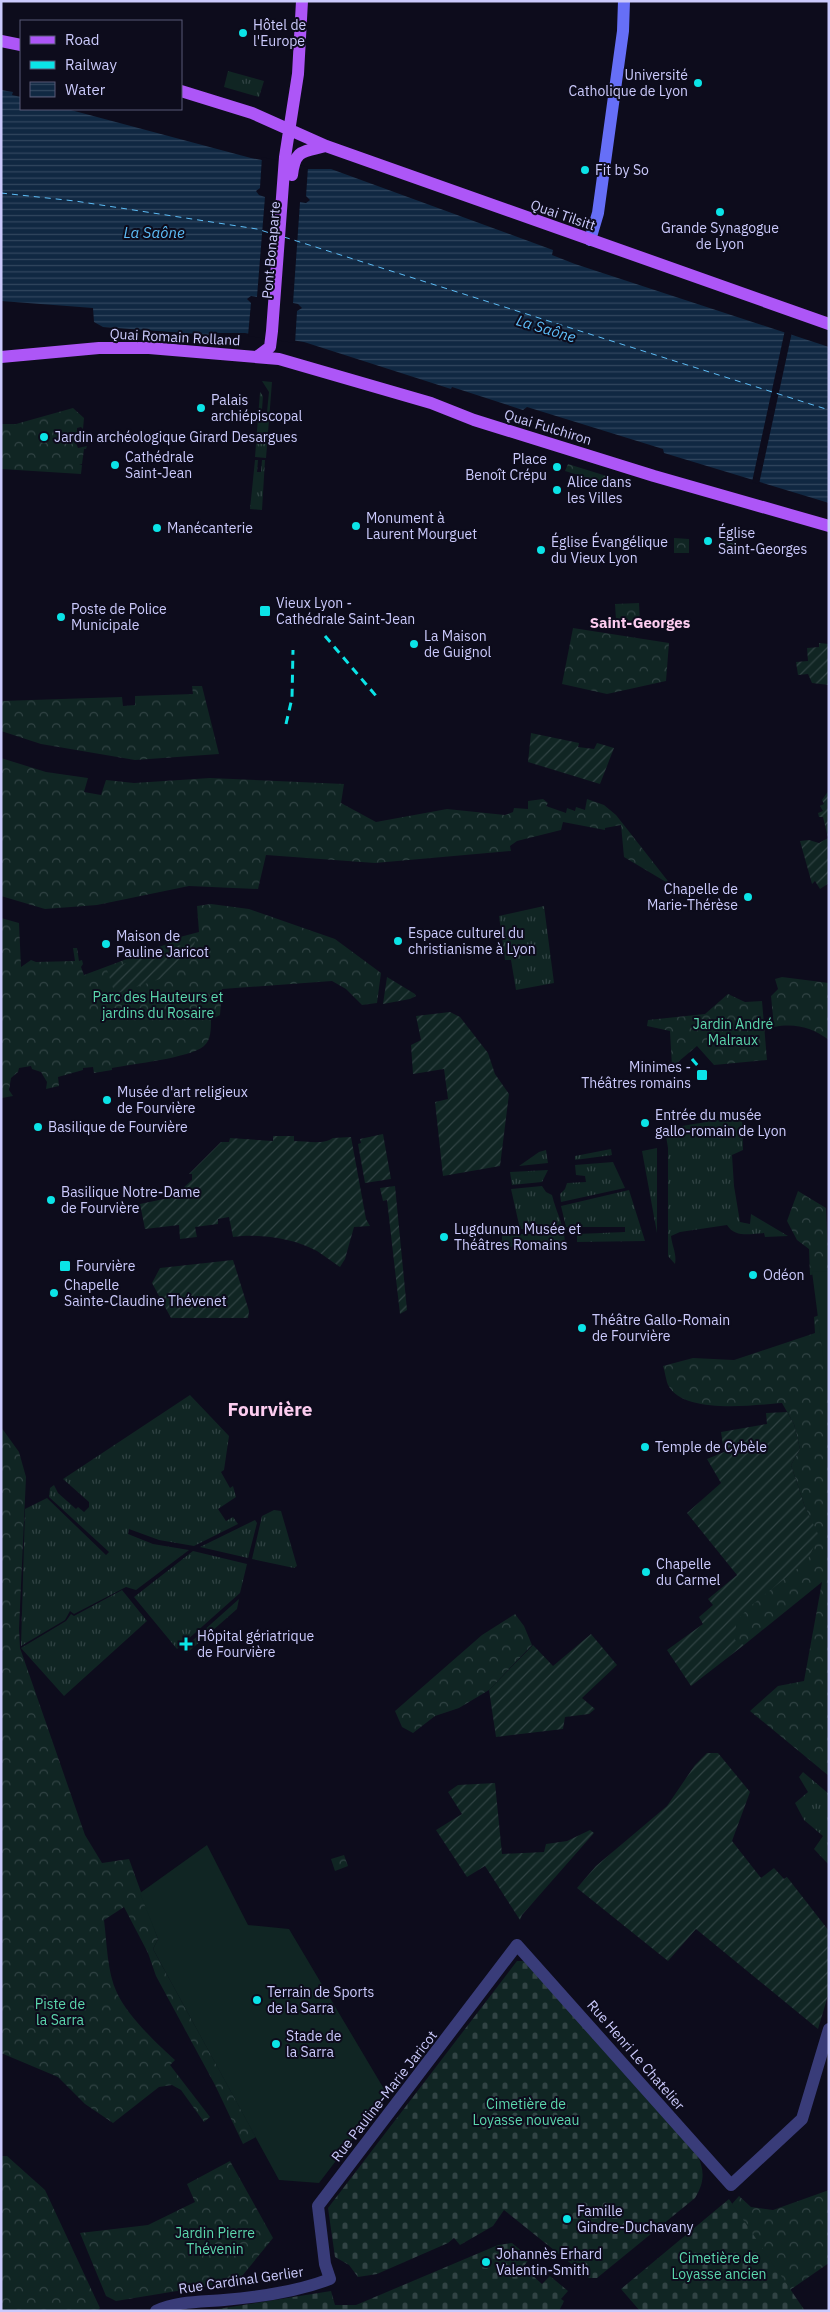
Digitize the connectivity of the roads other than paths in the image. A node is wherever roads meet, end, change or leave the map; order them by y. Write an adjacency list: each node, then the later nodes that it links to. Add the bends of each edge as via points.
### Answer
1 (302, 1): 6 (main road, Pont Bonaparte, via 298,74)
2 (624, 1): 9 (main road, via 623,31 597,222)
3 (1, 41): 4 (main road)
4 (20, 45)
5 (182, 91): 6 (main road, Quai Tilsitt, via 252,113)
6 (289, 130): 7 (main road, Quai Tilsitt); 8 (main road, Pont Bonaparte)
7 (326, 146): 8 (main road); 9 (main road, Quai Tilsitt)
8 (289, 159): 11 (main road, Pont Bonaparte)
9 (590, 240): 10 (main road, Quai Tilsitt)
10 (829, 324)
11 (274, 342): 12 (main road); 14 (main road, Pont Bonaparte)
12 (258, 356): 13 (main road, Quai Romain Rolland, via 115,347); 14 (main road, Quai Fulchiron)
13 (1, 357)
14 (279, 359): 15 (main road, Quai Fulchiron, via 432,403 474,420 654,476)
15 (829, 526)
16 (517, 1945): 17 (street, Rue Henri Le Chatelier, via 731,2185 802,2119); 18 (street, Rue Pauline-Marie Jaricot, via 318,2206 325,2264)
17 (829, 2029)
18 (330, 2279): 19 (street, Rue Cardinal Gerlier, via 307,2288 170,2305)
19 (156, 2311)

